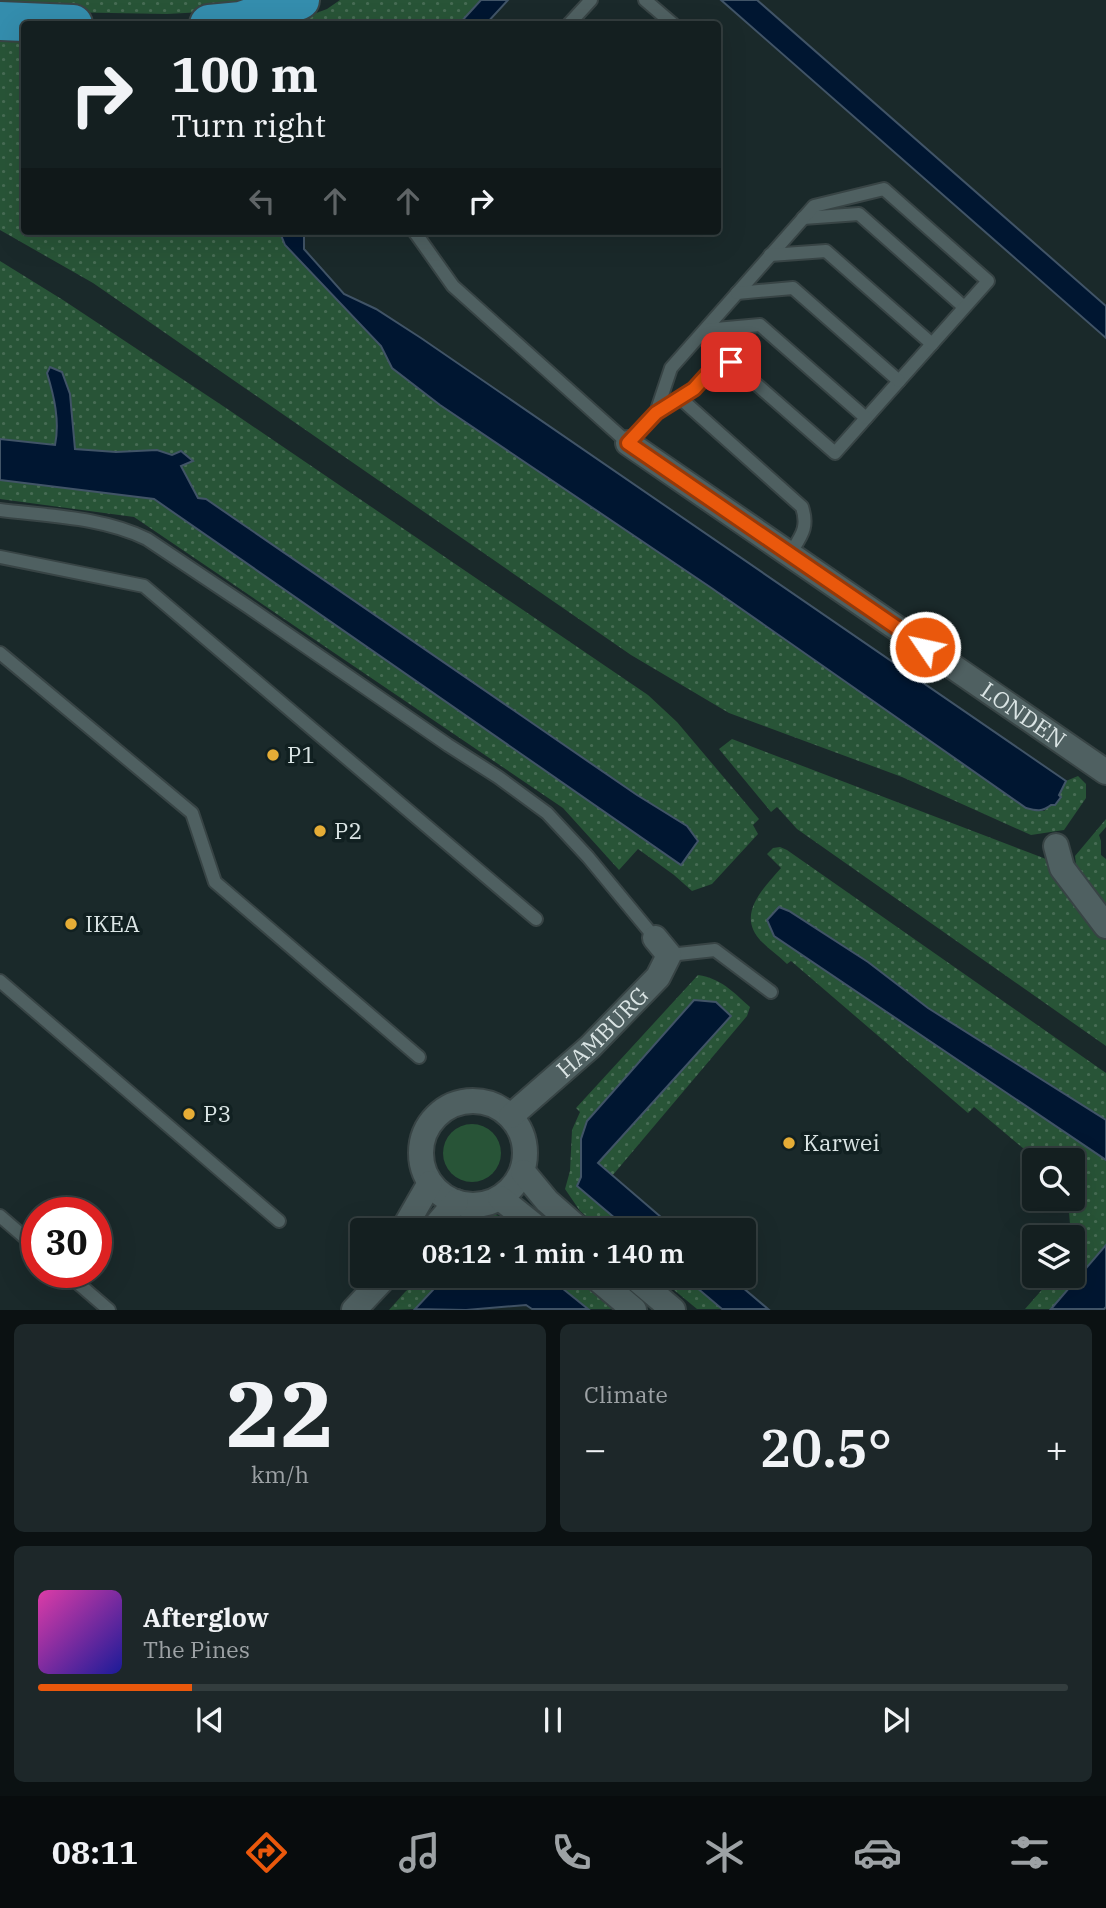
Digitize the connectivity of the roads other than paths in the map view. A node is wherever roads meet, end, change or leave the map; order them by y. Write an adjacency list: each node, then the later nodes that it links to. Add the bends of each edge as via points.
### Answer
1 (300, 0): 5 (highway)
2 (591, 0): 6 (lane)
3 (645, 0): 7 (lane)
4 (0, 21): 8 (highway)
5 (241, 21)
6 (572, 21)
7 (670, 21)
8 (21, 22)
9 (803, 218): 11 (lane); 13 (lane, via 859,214); 13 (lane, via 814,206 884,189 988,281)
10 (417, 235): 20 (lane, via 453,286)
11 (771, 255): 12 (lane); 15 (lane, via 826,251)
12 (737, 293): 14 (lane); 16 (lane, via 793,288)
13 (964, 307): 15 (lane)
14 (705, 330): 18 (lane, via 671,368); 19 (lane, via 760,325)
15 (932, 344): 16 (lane)
16 (899, 381): 19 (lane)
17 (680, 398): 18 (lane); 19 (lane, via 713,368 731,362 835,453); 22 (lane, via 802,507 803,533)
18 (656, 413): 20 (lane)
19 (866, 418)
20 (628, 443): 22 (street, LONDEN)
21 (0, 510): 29 (lane, via 107,524 147,539 547,813)
22 (790, 554): 25 (street, LONDEN)
23 (0, 557): 27 (lane, via 144,586)
24 (0, 653): 32 (lane, via 192,813 215,882)
25 (1106, 772)
26 (1056, 846): 28 (street, via 1062,868)
27 (536, 919)
28 (1106, 926)
29 (662, 946): 31 (lane, via 715,950); 33 (street, HAMBURG, via 658,977 590,1047)
30 (0, 981): 43 (lane)
31 (771, 992)
32 (419, 1057)
33 (511, 1116): 34 (street, via 525,1142); 35 (street, via 489,1103 472,1100 440,1112 422,1141 421,1158)
34 (523, 1172): 36 (street); 42 (street)
35 (430, 1182): 37 (street, via 441,1195); 39 (street)
36 (500, 1198): 37 (street, via 471,1206); 41 (street)
37 (456, 1202): 40 (street)
38 (0, 1216): 44 (lane)
39 (410, 1218)
40 (442, 1218)
41 (525, 1218)
42 (566, 1218)
43 (279, 1221)
44 (21, 1234)
45 (83, 1288): 48 (lane)
46 (608, 1288): 49 (street)
47 (647, 1288): 50 (street)
48 (108, 1310)
49 (634, 1310)
50 (673, 1310)

